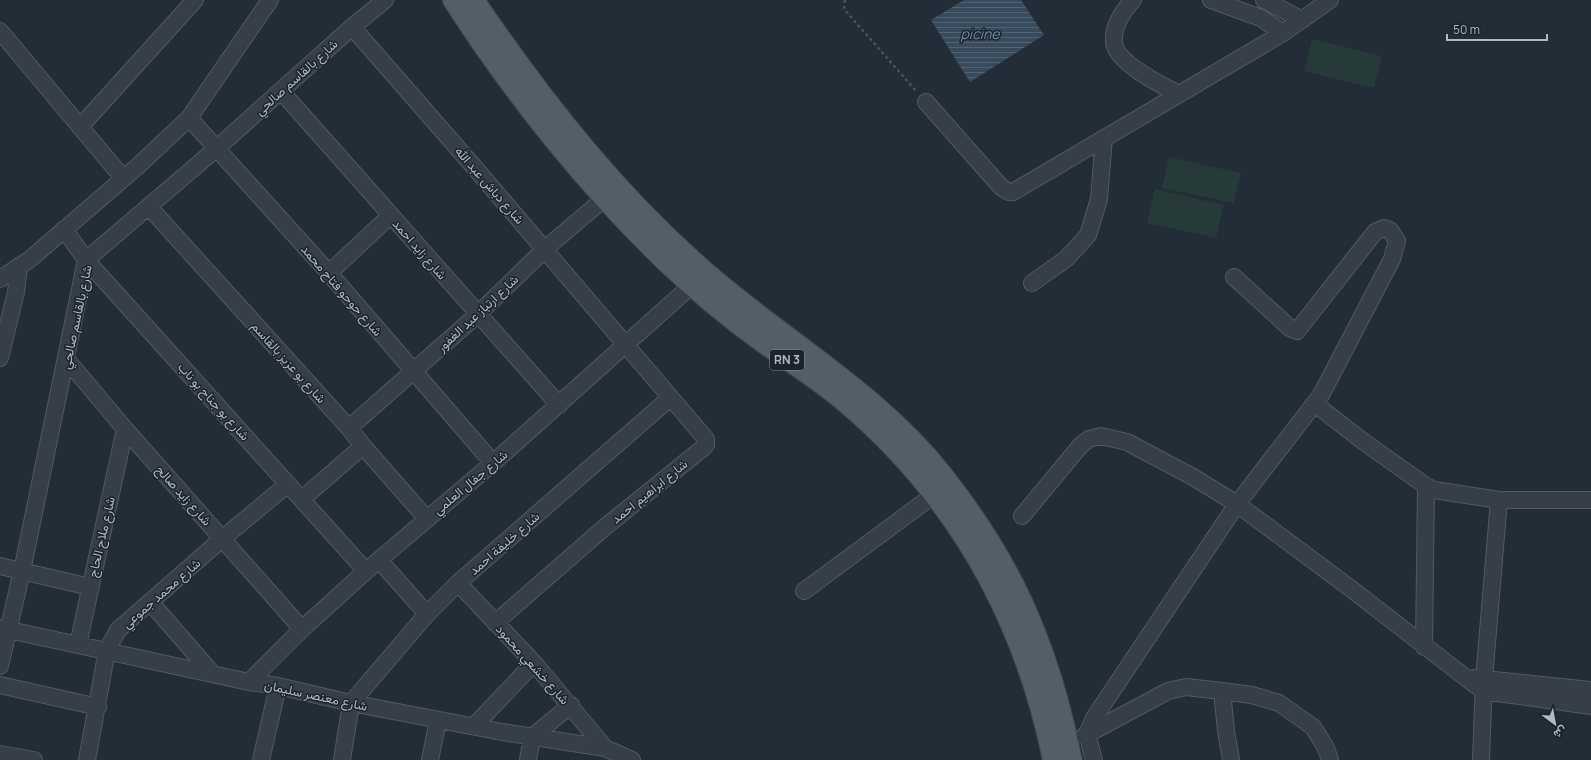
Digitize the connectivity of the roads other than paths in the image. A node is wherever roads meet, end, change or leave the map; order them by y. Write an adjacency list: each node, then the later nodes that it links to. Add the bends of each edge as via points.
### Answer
1 (195, 0): 19 (street)
2 (270, 0): 18 (street)
3 (385, 0): 12 (street, شارع بالقاسم صالحي)
4 (453, 0): 23 (main road, RN 3, via 524,101)
5 (474, 0): 90 (main road, RN 3, via 533,82 638,208 716,281 866,396 911,438 943,475 990,543 1018,594 1047,667 1064,722)
6 (1132, 0): 16 (street, via 1121,15 1117,28 1114,42 1118,54 1134,68)
7 (1211, 0): 10 (street)
8 (1330, 0): 11 (street)
9 (1266, 1): 10 (street); 11 (street)
10 (1261, 18): 14 (street)
11 (1302, 20): 14 (street)
12 (352, 27): 15 (street, شارع بالقاسم صالحي); 27 (street, شارع دباش عبد الله)
13 (0, 31): 19 (street)
14 (1283, 34): 16 (street)
15 (281, 91): 21 (street, شارع بالقاسم صالحي); 25 (street, شارع زايد احمد)
16 (1179, 94): 20 (street)
17 (926, 102): 20 (street, via 1001,187 1009,192)
18 (189, 118): 21 (street, شارع حوحو فتاح محمد); 22 (street)
19 (80, 127): 22 (street)
20 (1104, 138): 33 (street, via 1099,199 1088,235 1066,259)
21 (216, 148): 24 (street, شارع بالقاسم صالحي); 30 (street, شارع حوحو فتاح محمد)
22 (123, 178): 26 (street)
23 (605, 198): 27 (street, شارع ارتباز عبد الغفور); 34 (main road, RN 3, via 662,259)
24 (149, 207): 28 (street, شارع بالقاسم صالحي); 43 (street, شارع بو عزيز بالقاسم)
25 (391, 216): 30 (street); 35 (street, شارع زايد احمد)
26 (64, 229): 28 (street, شارع بو جناح بو ناب); 29 (street)
27 (545, 249): 35 (street, شارع ارتباز عبد الغفور); 36 (street, شارع دباش عبد الله)
28 (86, 260): 38 (street, شارع بالقاسم صالحي); 47 (street, شارع بو جناح بو ناب)
29 (19, 266): 32 (street); 37 (street, via 16,292)
30 (329, 273): 39 (street, شارع حوحو فتاح محمد)
31 (1234, 277): 41 (street, via 1290,328 1297,331 1375,232 1384,228 1395,235 1396,247 1392,259)
32 (0, 279)
33 (1032, 283)
34 (692, 285): 36 (street, شارع جفال العلمي); 49 (main road, RN 3, via 750,333 845,402 898,452)
35 (477, 315): 39 (street, شارع ارتباز عبد الغفور); 42 (street, شارع زايد احمد)
36 (625, 345): 40 (street, شارع ابراهيم احمد); 42 (street, شارع جفال العلمي)
37 (0, 358)
38 (67, 360): 44 (street, شارع زايد صالح); 59 (street, شارع بالقاسم صالحي)
39 (412, 371): 43 (street, شارع ارتباز عبد الغفور); 46 (street, شارع حوحو فتاح محمد)
40 (670, 398): 61 (street, شارع خليفة احمد); 66 (street, شارع ابراهيم احمد, via 704,436 706,445)
41 (1315, 404): 48 (street); 53 (street)
42 (559, 405): 46 (street, شارع جفال العلمي)
43 (349, 428): 45 (street, شارع بو عزيز بالقاسم)
44 (125, 429): 56 (street, شارع زايد صالح); 62 (street, شارع ملاح الحاج)
45 (363, 446): 50 (street); 55 (street, شارع بو عزيز بالقاسم)
46 (493, 463): 55 (street, شارع جفال العلمي)
47 (288, 484): 50 (street, شارع بو جناح بو ناب); 56 (street, شارع محمد جموعي)
48 (1426, 486): 51 (street, via 1434,490); 70 (street)
49 (935, 494): 63 (street); 99 (main road, RN 3, via 952,516 986,573 1014,629 1038,695)
50 (302, 499): 60 (street, شارع بو جناح بو ناب)
51 (1499, 500): 52 (street); 77 (street)
52 (1591, 500)
53 (1237, 504): 54 (street, via 1127,442 1101,436 1089,439 1081,445); 70 (street); 87 (street, via 1106,698)
54 (1022, 516)
55 (427, 519): 57 (street, شارع جفال العلمي)
56 (223, 538): 64 (street, شارع محمد جموعي); 67 (street, شارع زايد صالح)
57 (379, 560): 60 (street, شارع جفال العلمي); 65 (street)
58 (0, 566): 59 (street)
59 (22, 571): 62 (street); 68 (street, شارع بالقاسم صالحي)
60 (366, 571): 67 (street, شارع جفال العلمي)
61 (458, 583): 65 (street, شارع خليفة احمد); 66 (street, شارع خشعي محمود)
62 (90, 586): 69 (street, شارع ملاح الحاج)
63 (804, 591)
64 (151, 603): 71 (street, شارع محمد جموعي, via 118,630); 74 (street)
65 (426, 614): 81 (street, شارع خليفة احمد)
66 (495, 623): 72 (street, شارع خشعي محمود)
67 (302, 628): 75 (street, شارع جفال العلمي)
68 (4, 629): 69 (street, شارع معنصر سليمان); 73 (street, شارع بالقاسم صالحي)
69 (78, 645): 71 (street, شارع معنصر سليمان)
70 (1424, 647): 77 (street, via 1464,677)
71 (107, 650): 74 (street, شارع معنصر سليمان); 84 (street, شارع محمد جموعي)
72 (534, 663): 82 (street, شارع خشعي محمود); 86 (street)
73 (0, 666)
74 (211, 672): 75 (street, شارع معنصر سليمان)
75 (249, 682): 78 (street, شارع معنصر سليمان)
76 (0, 685): 84 (street)
77 (1483, 685): 79 (street, via 1505,682); 83 (street); 103 (street)
78 (278, 686): 81 (street, شارع معنصر سليمان); 94 (street)
79 (1591, 690)
80 (1222, 691): 87 (street, via 1186,688 1168,691); 101 (street); 102 (street, via 1252,695 1280,703 1313,727)
81 (351, 703): 85 (street, شارع معنصر سليمان); 95 (street)
82 (571, 705): 88 (street); 89 (street, شارع خشعي محمود)
83 (1591, 706)
84 (98, 707): 93 (street, شارع محمد جموعي)
85 (438, 720): 86 (street, شارع معنصر سليمان); 96 (street)
86 (474, 726): 88 (street, شارع معنصر سليمان)
87 (1087, 734): 90 (street); 100 (street)
88 (532, 737): 89 (street, شارع معنصر سليمان); 97 (street)
89 (604, 748): 98 (street, شارع معنصر سليمان)
90 (1070, 752)
91 (0, 754): 92 (street)
92 (34, 760)
93 (87, 760)
94 (260, 760)
95 (342, 760)
96 (430, 760)
97 (528, 760)
98 (631, 760)
99 (1053, 760)
100 (1094, 760)
101 (1231, 760)
102 (1330, 760)
103 (1481, 760)

